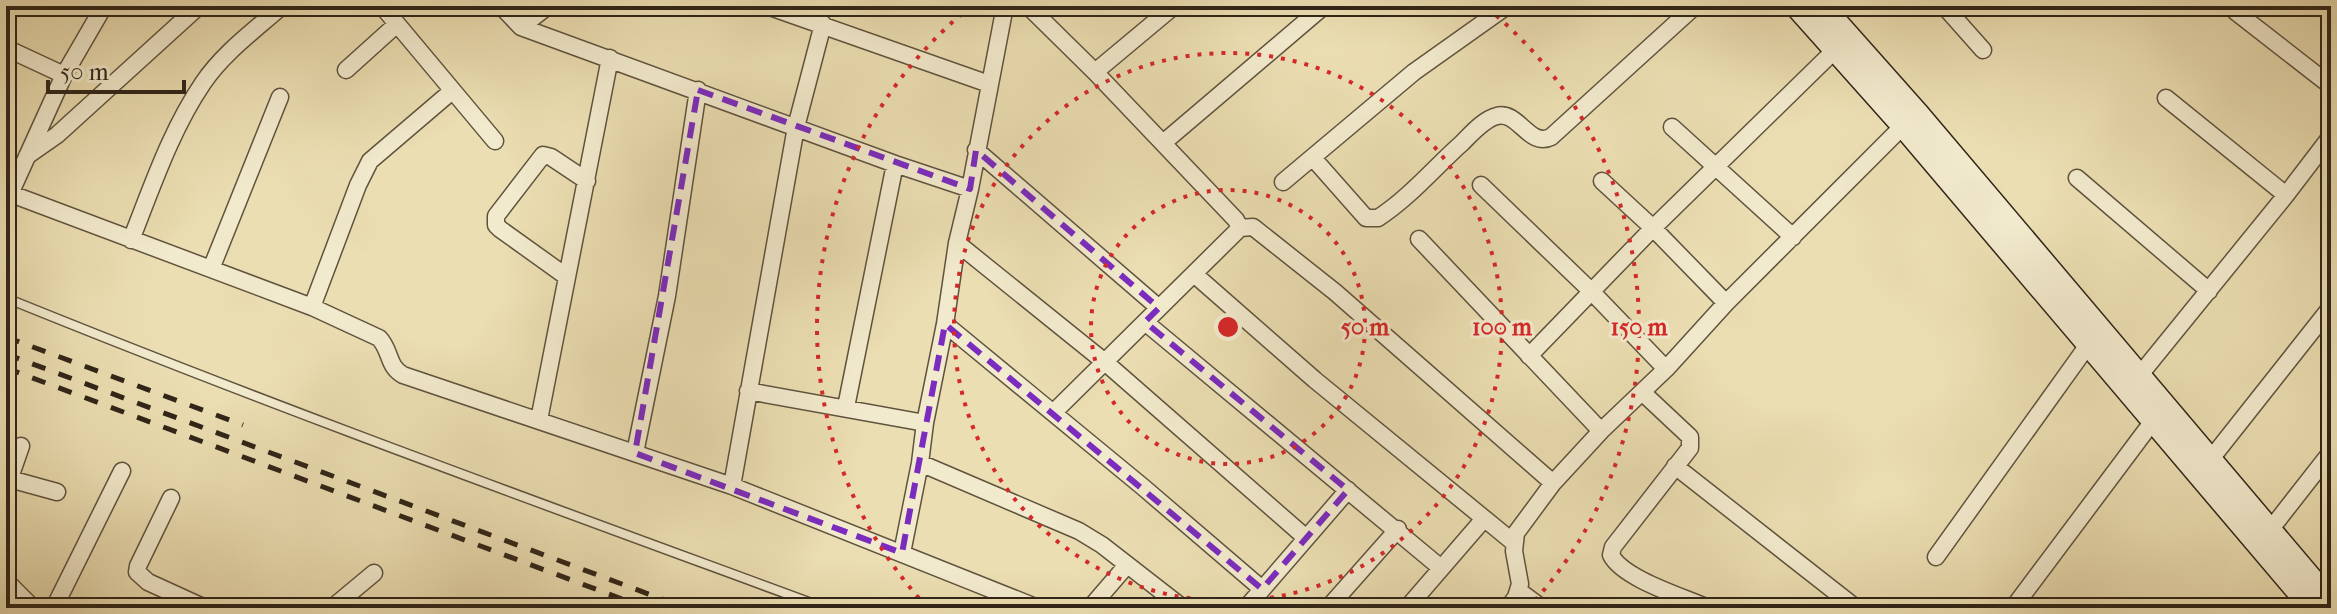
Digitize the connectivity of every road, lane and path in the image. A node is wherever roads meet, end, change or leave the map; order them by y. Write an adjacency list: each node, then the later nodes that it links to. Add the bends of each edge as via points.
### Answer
1 (104, 6): 27 (street)
2 (199, 6): 41 (street)
3 (282, 6): 57 (street, via 203,83 169,147)
4 (382, 6): 18 (street)
5 (501, 6): 20 (street)
6 (548, 6): 20 (street)
7 (767, 6): 19 (street)
8 (1005, 6): 28 (street)
9 (1028, 6): 26 (street)
10 (1174, 6): 26 (street)
11 (1324, 6): 39 (street)
12 (1507, 6): 42 (street, via 1425,63)
13 (1695, 6): 42 (street, via 1551,137 1536,138 1511,119 1497,116 1378,218 1366,218)
14 (1798, 6): 22 (main road)
15 (1822, 6): 75 (main road)
16 (1944, 6): 23 (street)
17 (2236, 12): 29 (street)
18 (397, 24): 25 (street); 31 (street)
19 (823, 24): 28 (street); 35 (street)
20 (521, 27): 24 (street)
21 (6, 48): 27 (street)
22 (1835, 50): 34 (main road); 44 (street)
23 (1983, 50)
24 (610, 58): 30 (street); 46 (street)
25 (346, 70)
26 (1095, 72): 39 (street)
27 (64, 75): 41 (street)
28 (989, 84): 40 (street)
29 (2331, 86)
30 (698, 90): 35 (street); 86 (street, via 667,296)
31 (452, 91): 38 (street); 66 (street, via 370,161)
32 (280, 97): 59 (street)
33 (2166, 98): 52 (street)
34 (1903, 126): 55 (street); 71 (main road)
35 (796, 127): 43 (street); 76 (street)
36 (1672, 127): 44 (street)
37 (2331, 136): 52 (street)
38 (495, 141)
39 (1163, 143): 53 (street)
40 (976, 150): 50 (street); 68 (street)
41 (27, 156): 51 (street)
42 (1313, 158): 48 (street)
43 (895, 164): 50 (street); 78 (street)
44 (1717, 168): 54 (street); 55 (street)
45 (2077, 178): 63 (street)
46 (587, 181): 61 (street); 61 (street, via 543,155 496,216 500,229)
47 (1602, 181): 54 (street)
48 (1283, 182)
49 (1481, 185): 62 (street)
50 (970, 189): 58 (street)
51 (8, 193): 57 (street)
52 (2286, 195): 63 (street)
53 (1240, 228): 60 (street); 92 (street, via 1258,229)
54 (1653, 228): 62 (street); 65 (street)
55 (1793, 237): 65 (street)
56 (1419, 239): 72 (street)
57 (131, 240): 59 (street)
58 (957, 243): 70 (street); 73 (street)
59 (211, 269): 66 (street)
60 (1194, 274): 68 (street); 97 (street)
61 (567, 277): 80 (street)
62 (1591, 291): 72 (street); 74 (street)
63 (2209, 291): 75 (street)
64 (6, 298): 115 (lane, via 379,444)
65 (1726, 303): 74 (street)
66 (312, 307): 80 (street, via 382,340 393,368 403,375)
67 (2331, 307): 87 (street)
68 (1159, 308): 69 (street)
69 (1145, 322): 73 (street); 94 (street)
70 (945, 324): 79 (street); 82 (street)
71 (2088, 345): 81 (main road); 103 (street)
72 (1529, 356): 83 (street)
73 (1106, 363): 79 (street); 100 (street)
74 (1666, 369): 77 (street)
75 (2139, 376): 87 (main road)
76 (748, 391): 78 (street); 93 (street)
77 (1642, 392): 83 (street); 89 (street, via 1690,437 1690,448)
78 (846, 407): 82 (street)
79 (1053, 413): 108 (street)
80 (539, 420): 86 (street)
81 (2153, 421): 110 (main road); 126 (street)
82 (925, 423): 88 (street)
83 (1601, 431): 92 (street)
84 (21, 446): 91 (street)
85 (2331, 452): 99 (street)
86 (635, 453): 93 (street)
87 (2210, 460): 99 (main road)
88 (920, 463): 102 (street); 104 (street, via 1066,524)
89 (1675, 466): 124 (street, via 1611,555 1639,578); 125 (street)
90 (122, 471): 112 (street)
91 (7, 482): 95 (street)
92 (1553, 483): 101 (street)
93 (732, 486): 102 (street)
94 (1348, 490): 98 (street); 100 (street)
95 (57, 492)
96 (171, 498): 113 (street, via 137,572 159,589)
97 (1483, 520): 101 (street); 105 (street)
98 (1398, 529): 105 (street); 120 (street)
99 (2270, 530): 110 (main road)
100 (1305, 537): 108 (street)
101 (1513, 542): 109 (street)
102 (902, 553): 116 (street)
103 (1936, 557)
104 (1127, 565): 117 (street); 118 (street)
105 (1441, 568): 121 (street)
106 (374, 573): 114 (street)
107 (6, 581): 111 (street)
108 (1262, 589): 119 (street)
109 (1519, 591): 122 (street); 123 (street)
110 (2326, 601)
111 (33, 608)
112 (54, 608)
113 (205, 608)
114 (332, 608)
115 (825, 608)
116 (1038, 608)
117 (1090, 608)
118 (1183, 608)
119 (1246, 608)
120 (1328, 608)
121 (1407, 608)
122 (1508, 608)
123 (1542, 608)
124 (1708, 608)
125 (1856, 608)
126 (2013, 608)

